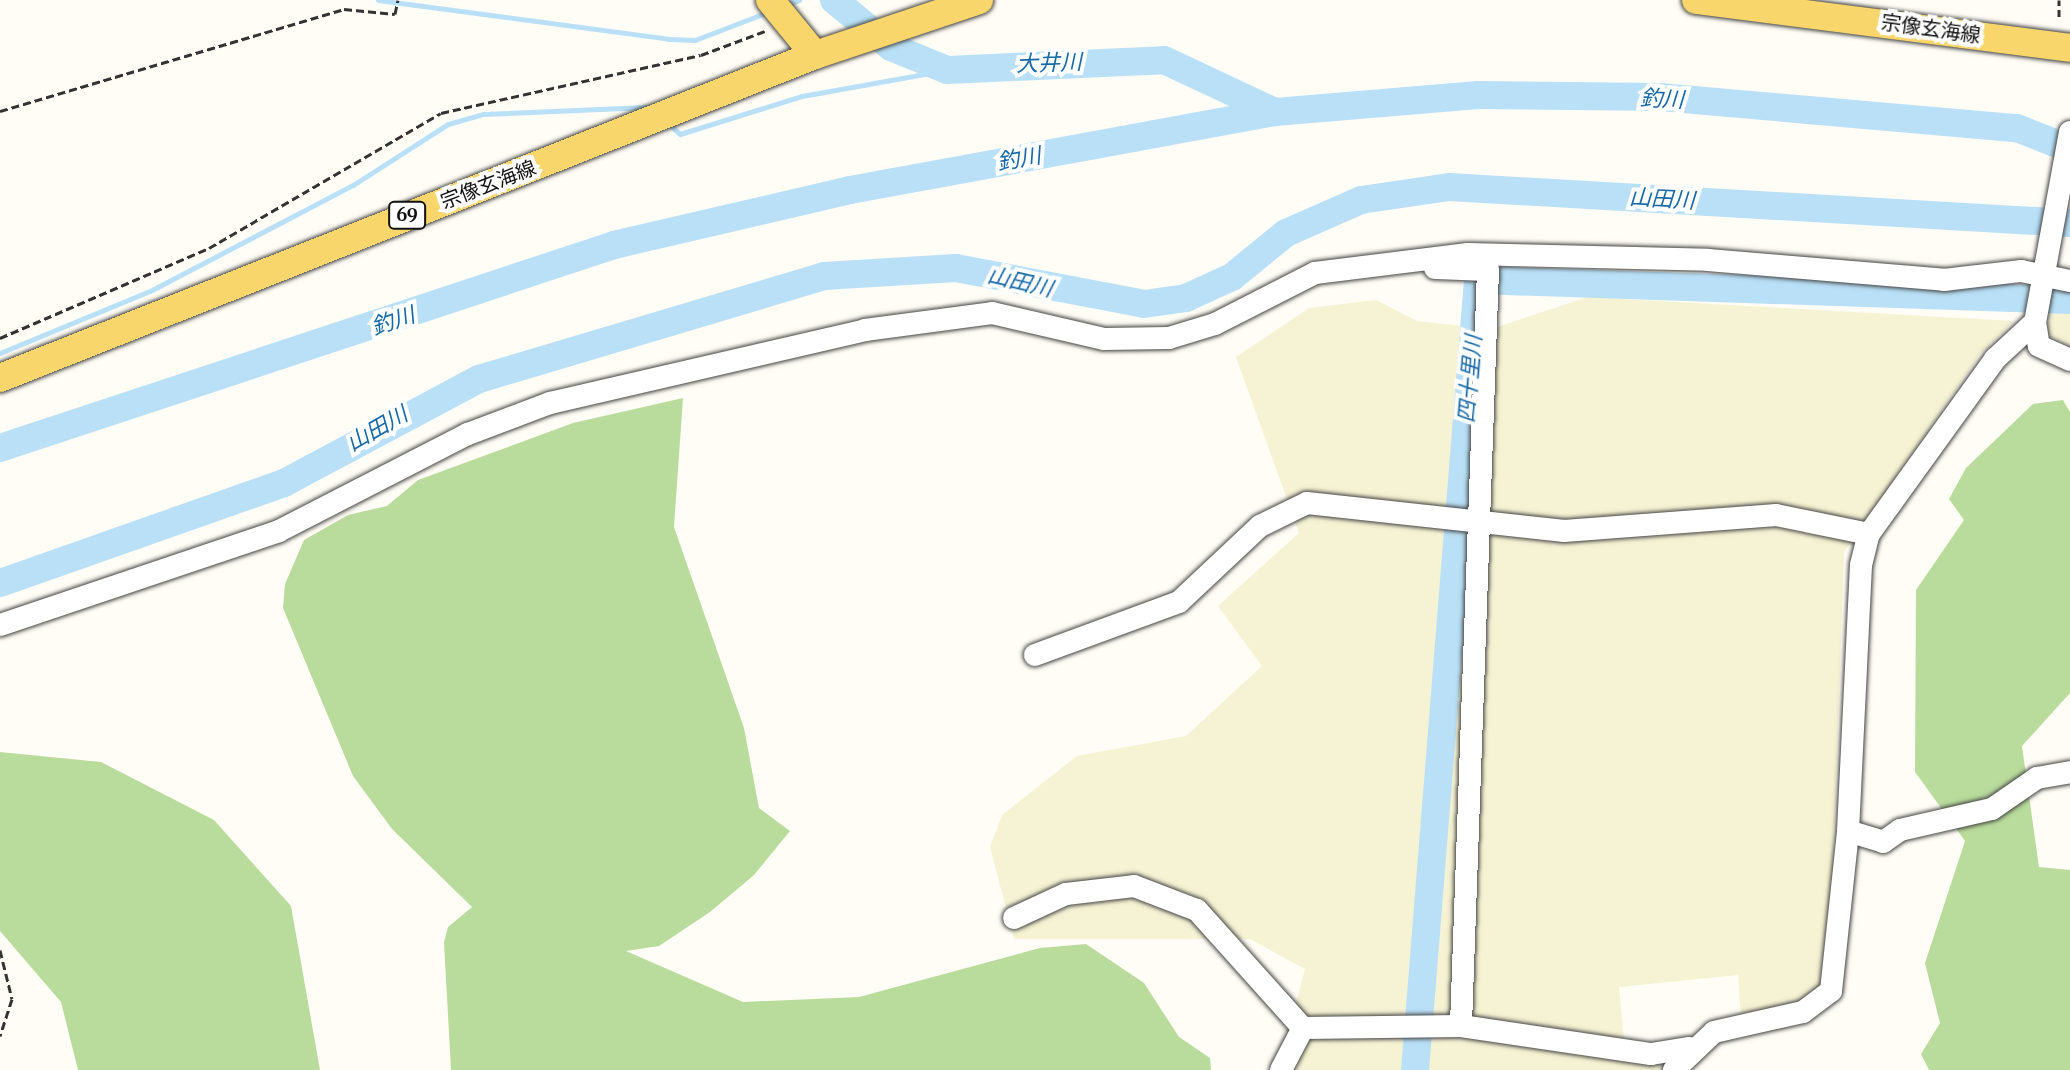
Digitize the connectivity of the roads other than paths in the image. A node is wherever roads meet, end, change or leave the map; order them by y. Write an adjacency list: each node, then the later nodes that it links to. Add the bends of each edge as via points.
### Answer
1 (979, 0): 3 (main road, 宗像玄海線 / 69)
2 (1696, 0): 5 (main road, 宗像玄海線)
3 (943, 5): 6 (main road, 宗像玄海線 / 69)
4 (779, 9): 6 (main road)
5 (2070, 48)
6 (815, 55): 13 (main road, 宗像玄海線 / 69)
7 (2070, 132): 9 (street)
8 (1420, 260): 9 (street, via 1584,253 1944,280); 14 (street, via 1432,267 1488,270); 16 (street, via 1315,273 1215,324 1169,338 1104,339 992,313 865,330 550,403 468,434 279,531)
9 (2044, 270): 10 (street); 11 (street)
10 (2070, 281)
11 (2035, 322): 12 (street, via 2039,346); 15 (street, via 1995,359)
12 (2070, 360)
13 (0, 378)
14 (1474, 526): 15 (street, via 1564,531 1750,514); 17 (street, via 1307,503 1260,526 1179,602); 21 (street)
15 (1869, 534): 19 (street, via 1857,610)
16 (0, 625)
17 (1035, 655)
18 (2070, 772): 19 (street, via 2037,778 1992,809 1900,830 1883,842)
19 (1848, 831): 23 (street, via 1831,991 1803,1012 1714,1032)
20 (1014, 918): 22 (street, via 1104,885 1166,893 1197,910)
21 (1461, 1026): 22 (street); 23 (street, via 1651,1054)
22 (1303, 1028): 24 (street)
23 (1690, 1048): 25 (street)
24 (1281, 1070)
25 (1674, 1070)

